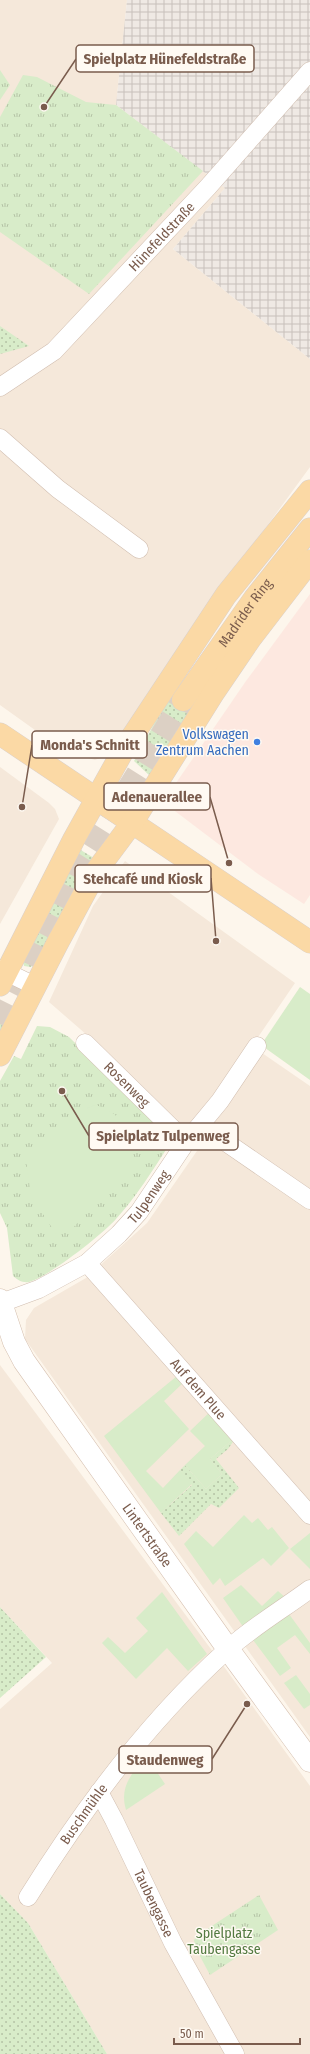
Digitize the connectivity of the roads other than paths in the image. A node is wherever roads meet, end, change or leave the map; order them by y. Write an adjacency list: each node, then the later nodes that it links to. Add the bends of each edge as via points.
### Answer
1 (310, 71): 2 (street, Hünefeldstraße, via 208,187 54,351)
2 (0, 388)
3 (0, 438): 6 (street, via 58,489)
4 (310, 491): 10 (main road, via 226,595 124,749)
5 (310, 529): 8 (main road, Madrider Ring, via 254,599)
6 (139, 549)
7 (310, 561): 11 (main road, via 230,668)
8 (183, 700)
9 (0, 734): 10 (main road)
10 (96, 799): 11 (main road); 13 (main road)
11 (132, 823): 12 (main road); 14 (main road, via 97,870)
12 (310, 942)
13 (2, 975): 14 (street)
14 (35, 986): 17 (main road)
15 (85, 1043): 19 (street, Rosenweg)
16 (257, 1046): 18 (street, Tulpenweg)
17 (0, 1055)
18 (201, 1125): 19 (street, Tulpenweg); 20 (street)
19 (186, 1142): 21 (street, Tulpenweg, via 139,1212)
20 (310, 1200)
21 (87, 1263): 22 (street, Tulpenweg, via 38,1289); 23 (street, Auf dem Plue)
22 (0, 1302): 25 (main road, Lintertstraße, via 14,1342 24,1361)
23 (310, 1515)
24 (310, 1589): 25 (street, Buschmühle)
25 (228, 1649): 26 (main road, Lintertstraße); 27 (street, Buschmühle, via 162,1715)
26 (310, 1761)
27 (99, 1792): 28 (street, Buschmühle, via 63,1841); 29 (street, Taubengasse, via 173,1943)
28 (28, 1897)
29 (235, 2054)

